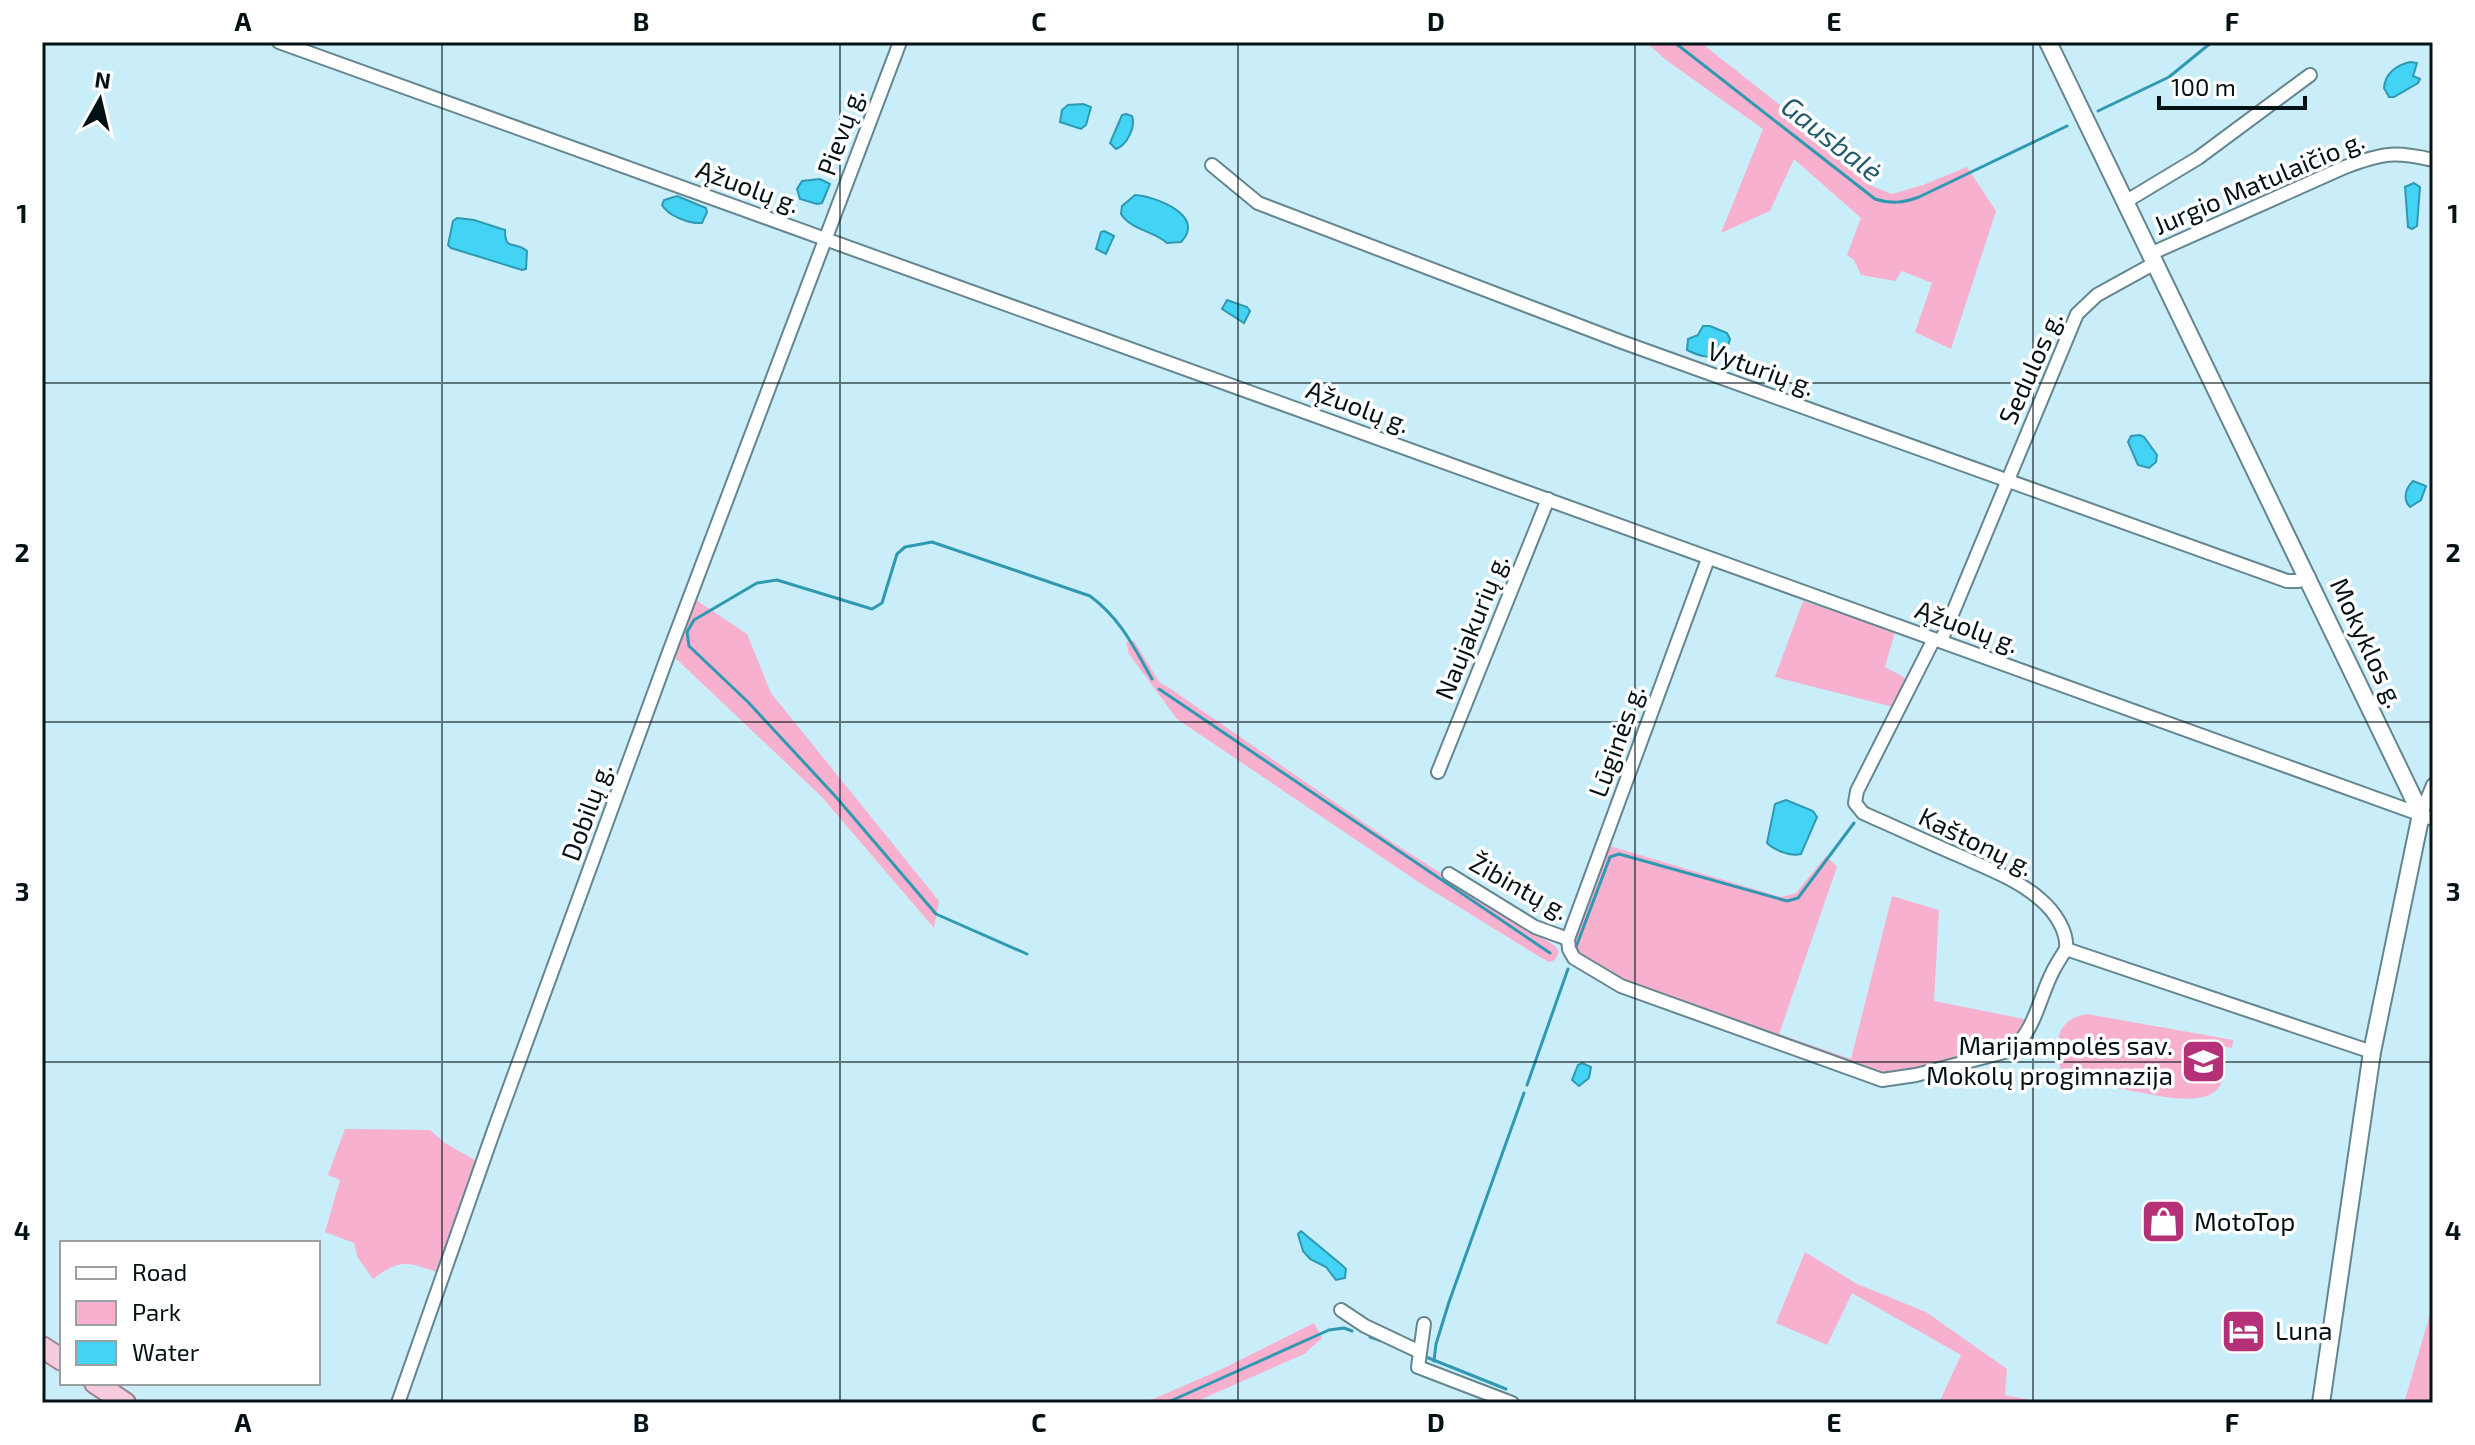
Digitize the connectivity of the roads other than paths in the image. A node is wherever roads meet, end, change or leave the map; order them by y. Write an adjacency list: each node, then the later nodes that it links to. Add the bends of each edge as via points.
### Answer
1 (279, 42): 8 (street, Ąžuolų g.)
2 (900, 42): 8 (street, Pievų g.)
3 (2048, 42): 7 (main road, Mokyklos g.)
4 (2310, 75): 7 (street, via 2198,158)
5 (2433, 160): 9 (street, Jurgio Matulaičio g., via 2403,153 2378,155)
6 (1212, 165): 10 (street, Vyturių g., via 1258,203 1607,337)
7 (2125, 202): 9 (main road, Mokyklos g.)
8 (826, 238): 11 (street, Ąžuolų g.); 29 (street, Dobilų g., via 669,652)
9 (2152, 258): 10 (street, Sedulos g., via 2077,314); 13 (main road, Mokyklos g.)
10 (2006, 481): 13 (street, Vyturių g., via 2287,581); 14 (street, Sedulos g.)
11 (1548, 499): 12 (street, Ąžuolų g.); 15 (street, Naujakurių g.)
12 (1708, 559): 14 (street, Ąžuolų g.); 19 (street, Lūginės g.)
13 (2309, 577): 17 (main road, Mokyklos g.)
14 (1937, 640): 17 (street, Ąžuolų g.); 20 (street, Kaštonų g., via 1855,803 1863,813 2034,894 2054,915)
15 (1438, 772)
16 (2433, 785): 17 (street)
17 (2427, 816): 21 (main road)
18 (1449, 874): 19 (street, Žibintų g., via 1535,927)
19 (1568, 939): 20 (street, via 1574,958 1621,986 1882,1080 2012,1050 2034,1021)
20 (2066, 949): 21 (street)
21 (2372, 1052): 31 (main road)
22 (1341, 1310): 25 (street)
23 (1424, 1324): 25 (street)
24 (42, 1347): 26 (highway)
25 (1418, 1351): 30 (street, via 1418,1367)
26 (60, 1359)
27 (98, 1385): 28 (highway)
28 (125, 1403)
29 (398, 1403)
30 (1512, 1403)
31 (2321, 1403)

